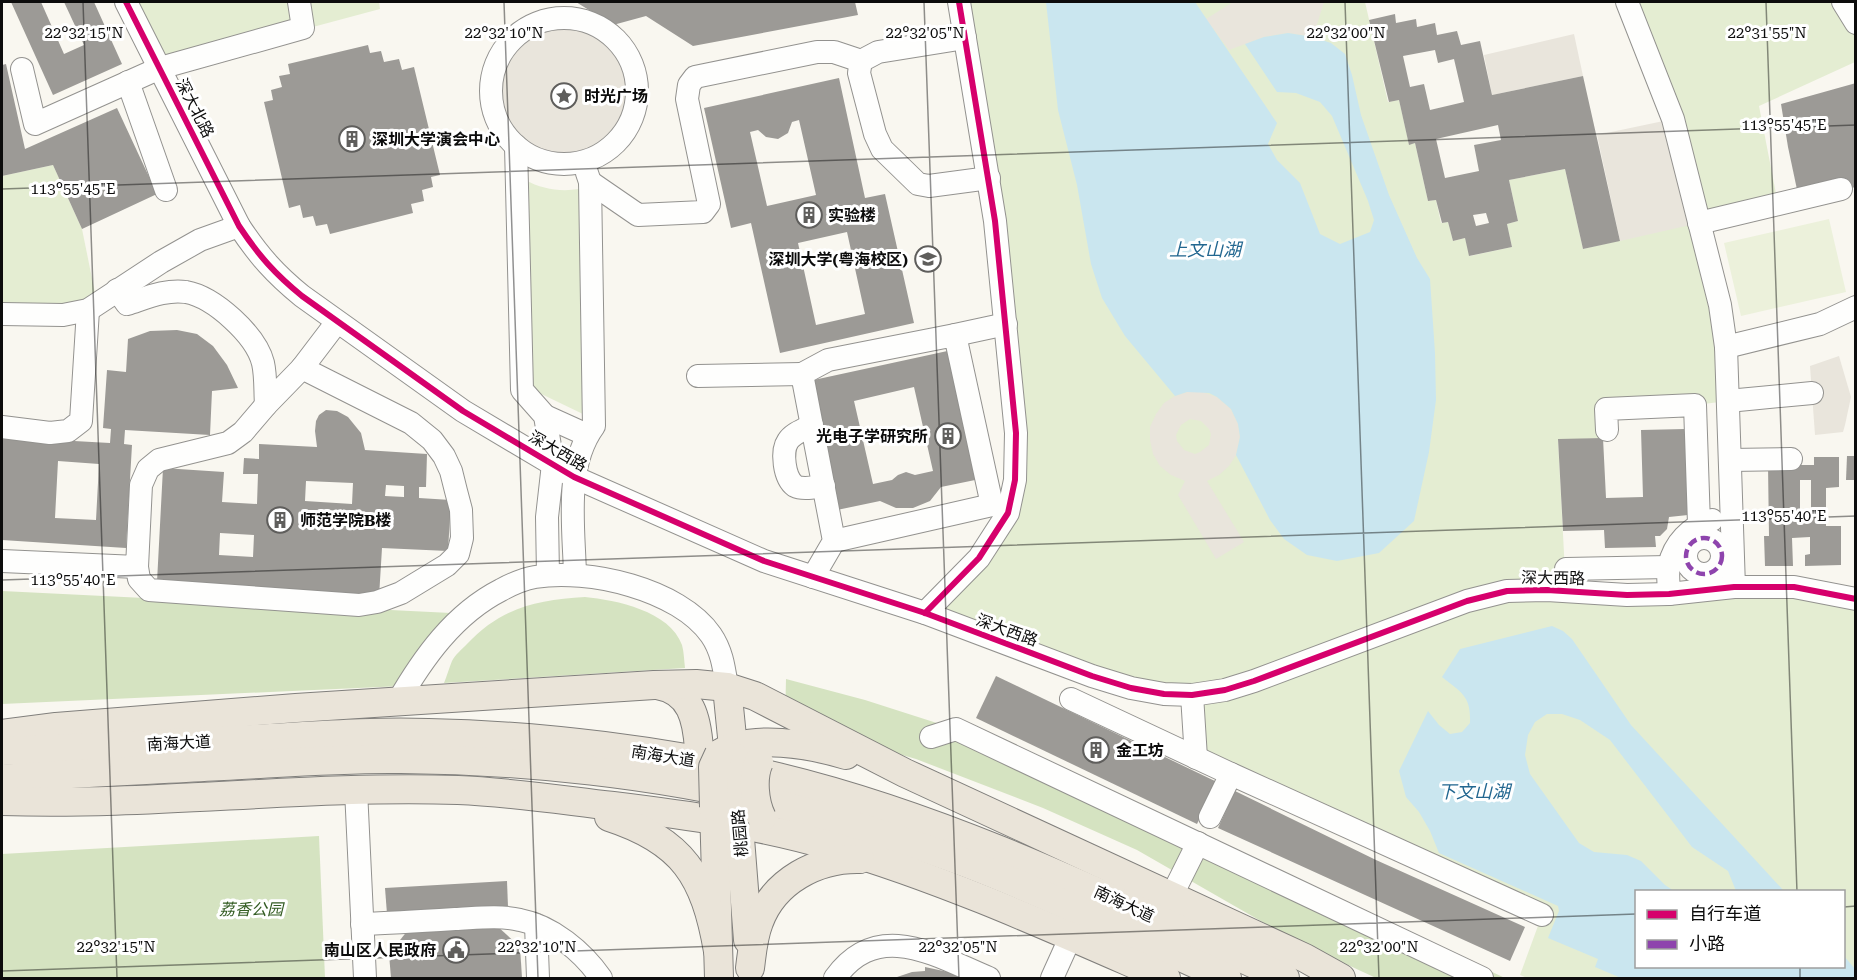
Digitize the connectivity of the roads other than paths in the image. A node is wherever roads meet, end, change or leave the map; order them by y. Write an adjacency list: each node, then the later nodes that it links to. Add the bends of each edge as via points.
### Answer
1 (126, 2): 10 (street, 深大北路)
2 (299, 2): 10 (street, via 303,28)
3 (959, 2): 8 (street)
4 (1627, 2): 18 (street, via 1673,119)
5 (1843, 2): 7 (street)
6 (557, 9): 13 (street, via 519,33 500,54 494,70 492,103 505,135); 14 (street, via 608,31 625,50 635,74 637,90 632,120 623,135 598,156)
7 (1856, 23)
8 (966, 38): 9 (street, via 878,52); 15 (street)
9 (861, 60): 14 (street, via 834,52 817,52 695,77 689,84 687,99 709,204 703,212 638,215); 15 (street, via 860,73 875,134 882,149 918,184)
10 (160, 68): 12 (street); 19 (street, 深大北路)
11 (22, 69): 12 (street, via 35,124)
12 (129, 82): 17 (street)
13 (516, 146): 14 (street, via 532,157 570,164); 34 (street, via 522,390)
14 (587, 172): 38 (street, via 594,426)
15 (989, 178): 25 (street)
16 (1840, 189): 18 (street)
17 (166, 190)
18 (1699, 223): 27 (street, via 1720,305)
19 (239, 226): 20 (street, via 200,240); 24 (street, 深大西路, via 279,277)
20 (117, 290): 22 (street); 33 (street, via 127,304 158,293 186,292 231,316 262,361)
21 (1856, 307): 27 (street, via 1820,324)
22 (88, 310): 23 (street, via 63,315); 36 (street, via 81,421 68,431 50,433)
23 (2, 314)
24 (337, 322): 28 (street); 41 (street, 深大西路, via 463,411)
25 (1006, 324): 26 (street); 44 (street, via 1016,433 1016,480)
26 (955, 335): 29 (street, via 828,360); 44 (street)
27 (1726, 347): 32 (street)
28 (302, 368): 33 (street); 49 (street, via 411,423 432,440 451,471 461,510 458,554 401,593 359,605 149,590)
29 (801, 374): 30 (street); 35 (street)
30 (698, 376)
31 (1812, 393): 32 (street)
32 (1728, 401): 40 (street)
33 (266, 405): 49 (street, via 243,432 228,442 159,460 148,469 141,485)
34 (545, 416): 38 (street); 41 (street)
35 (812, 425): 43 (street); 43 (street, via 792,436 783,454 794,485)
36 (2, 427)
37 (1607, 430): 46 (street, via 1606,409 1695,405)
38 (587, 435): 42 (street)
39 (1791, 459): 40 (street)
40 (1730, 460): 45 (street)
41 (553, 464): 42 (street, 深大西路); 53 (street)
42 (574, 477): 54 (street); 55 (street, 深大西路, via 764,561)
43 (824, 486): 47 (street)
44 (1000, 509): 47 (street); 60 (street, via 979,558)
45 (1732, 518): 46 (street, via 1715,519); 56 (street)
46 (1700, 531): 50 (street, via 1681,540)
47 (834, 541): 55 (street)
48 (2, 561): 49 (street)
49 (137, 567)
50 (1668, 567): 52 (street); 57 (street)
51 (1566, 569): 52 (street)
52 (1626, 569): 58 (street)
53 (548, 575): 54 (street); 65 (street, via 532,577 499,591 460,619 427,655)
54 (575, 575): 62 (street, via 632,585 692,615 717,645)
55 (813, 577): 60 (street, 深大西路)
56 (1734, 587): 57 (street, 深大西路); 59 (street, 深大西路, via 1794,587)
57 (1669, 594): 58 (street, 深大西路)
58 (1627, 595): 63 (street, 深大西路, via 1525,590 1488,596 1254,681)
59 (1856, 599)
60 (925, 613): 63 (street, 深大西路, via 1131,688)
61 (654, 685): 62 (main road); 65 (main road); 69 (main road, via 672,690 693,710 698,730)
62 (727, 687): 69 (main road); 71 (main road, via 755,696)
63 (1192, 695): 70 (street)
64 (1071, 699): 70 (street)
65 (397, 703): 66 (main road)
66 (2, 734)
67 (931, 737): 79 (street, via 956,729)
68 (2, 752): 96 (main road, 南海大道, via 427,732 599,747 725,766 780,778 975,839)
69 (729, 754): 71 (main road, via 772,752 798,745); 77 (main road, bridge, via 713,767); 77 (main road, bridge, via 755,776 757,804)
70 (1196, 758): 72 (street)
71 (905, 773): 81 (main road)
72 (1231, 774): 78 (street); 82 (street)
73 (2, 779): 95 (main road, 南海大道, via 402,759 540,767 670,783 779,805 904,841 1028,889)
74 (356, 790): 75 (main road, via 459,790); 76 (main road, via 67,802); 83 (street)
75 (535, 796): 77 (main road); 86 (main road, via 611,817 641,829 674,850 701,888 714,926)
76 (2, 801)
77 (728, 817): 80 (main road); 86 (main road, 桃园路); 87 (main road, 桃园路)
78 (1210, 818)
79 (1197, 843): 81 (street); 98 (street)
80 (874, 859): 85 (main road, via 983,898); 87 (main road, via 819,865 795,876 778,890 758,924)
81 (1172, 895): 97 (main road)
82 (1542, 915)
83 (362, 924): 84 (street, via 495,917); 88 (street)
84 (536, 925): 89 (street); 90 (street, via 575,950)
85 (1071, 936): 93 (street); 94 (main road)
86 (718, 965)
87 (750, 973)
88 (365, 978)
89 (538, 978)
90 (601, 978)
91 (835, 978): 92 (street, via 864,951 899,945 919,949)
92 (989, 978)
93 (1052, 978)
94 (1166, 978)
95 (1227, 978)
96 (1285, 978)
97 (1341, 978)
98 (1482, 978)

